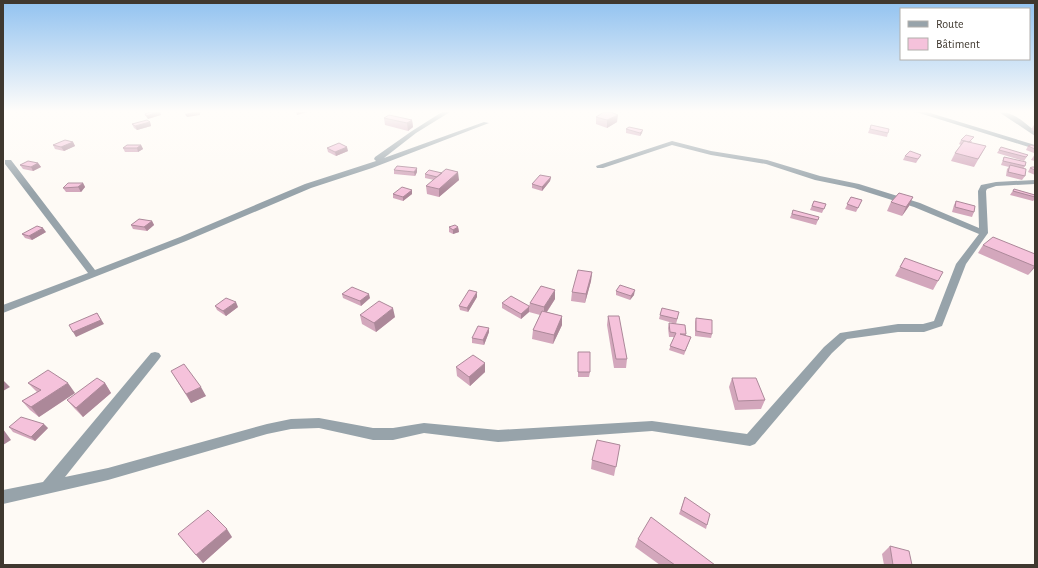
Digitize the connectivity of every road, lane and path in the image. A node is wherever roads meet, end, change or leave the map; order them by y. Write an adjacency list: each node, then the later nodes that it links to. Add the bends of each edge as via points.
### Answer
1 (405, 139): 6 (street)
2 (444, 139): 6 (street)
3 (1007, 139): 4 (street)
4 (1035, 147)
5 (8, 162): 10 (street)
6 (369, 166): 10 (street, via 308,186)
7 (600, 166): 9 (street, via 672,143 767,162 818,178 856,186 916,205)
8 (1035, 182): 9 (street, via 984,187)
9 (984, 233): 13 (street, via 961,264 938,323 924,328 898,328 844,336 828,350 750,440 652,426 498,436 424,428 393,434 373,434 319,423 291,424)
10 (93, 274): 11 (street)
11 (3, 309)
12 (155, 356): 13 (street)
13 (47, 488): 14 (street)
14 (3, 497)

